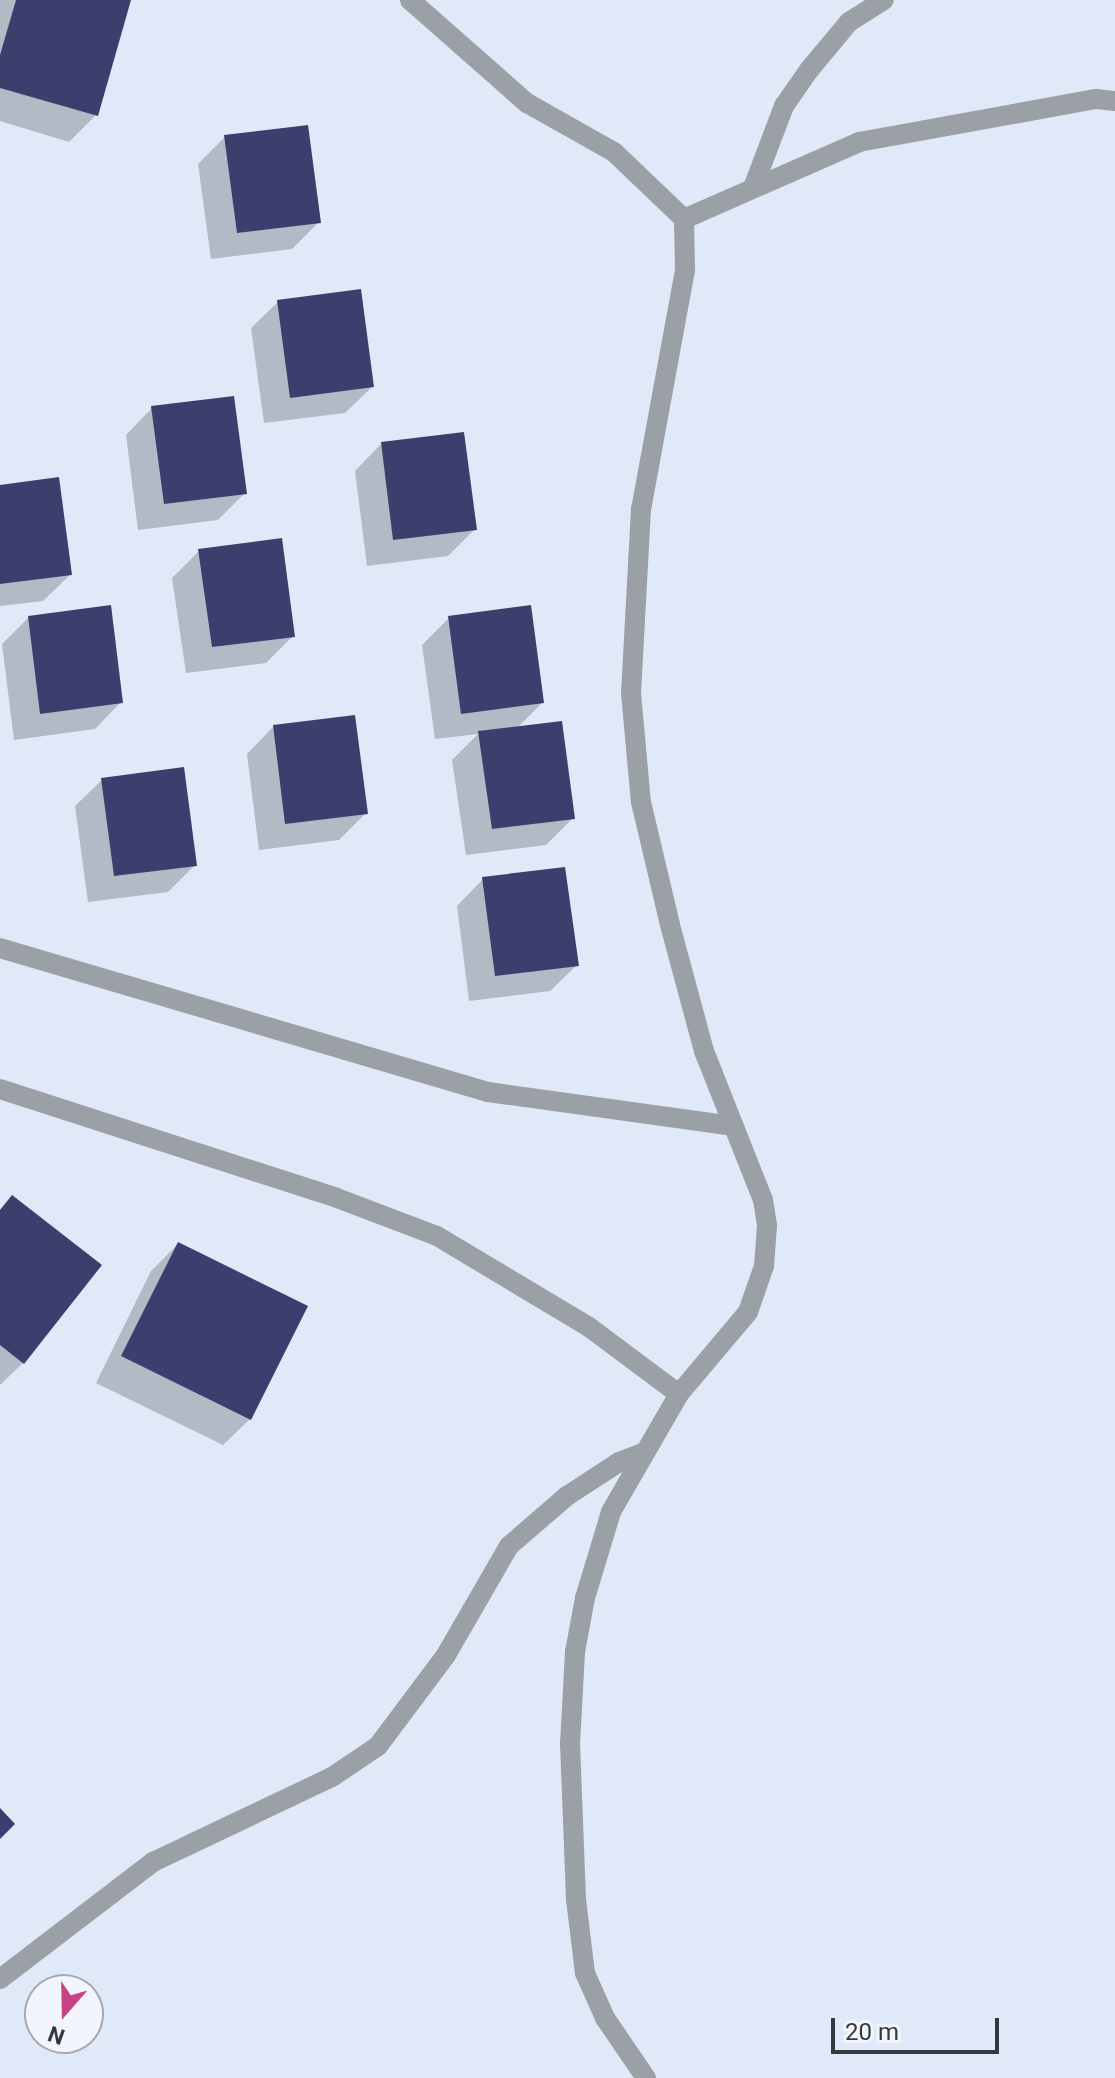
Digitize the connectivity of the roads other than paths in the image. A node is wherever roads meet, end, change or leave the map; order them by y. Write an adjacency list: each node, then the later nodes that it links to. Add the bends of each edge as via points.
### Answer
1 (410, 0): 5 (street, via 527,103 614,152)
2 (884, 0): 4 (street, via 849,22 792,94)
3 (1115, 101): 4 (street, via 1096,99 859,142)
4 (754, 185): 5 (street)
5 (684, 219): 8 (street, via 685,270 641,509 631,693 641,802 704,1051)
6 (0, 948): 8 (street, via 488,1092)
7 (0, 1089): 9 (street, via 337,1198 437,1236 589,1327)
8 (733, 1126): 9 (street, via 763,1200 764,1266 748,1312)
9 (679, 1394): 10 (street)
10 (645, 1452): 11 (street, via 619,1462 567,1496 509,1546 446,1655 378,1746 332,1777 153,1862); 12 (street, via 611,1512 585,1598 575,1652 570,1743 585,1973 605,2018)
11 (0, 1979)
12 (646, 2078)

